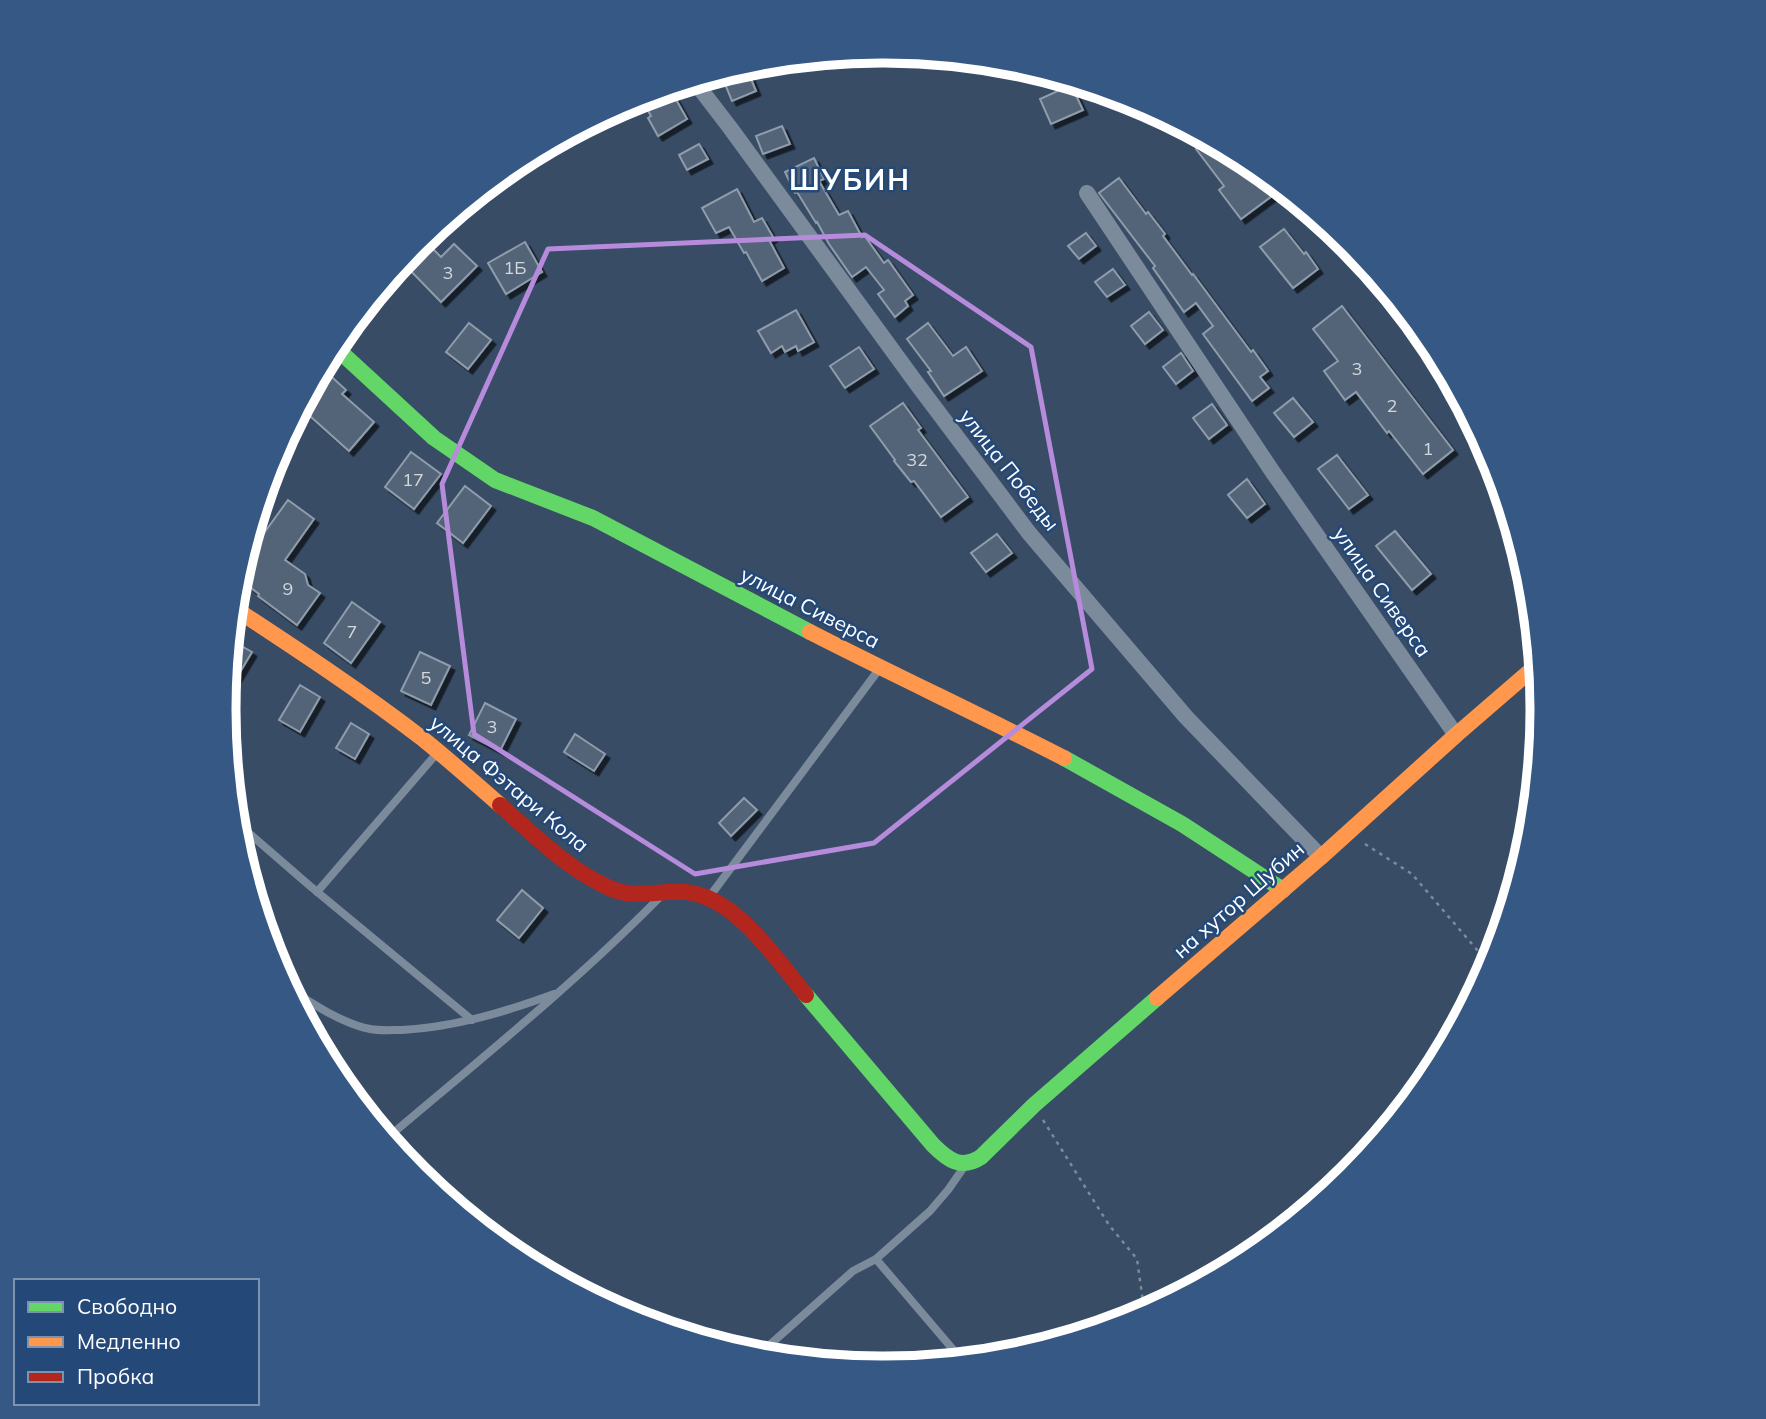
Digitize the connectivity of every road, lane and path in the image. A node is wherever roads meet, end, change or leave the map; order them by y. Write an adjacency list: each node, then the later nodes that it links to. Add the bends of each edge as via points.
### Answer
1 (701, 89): 11 (street, улица Победы, via 1030,533 1186,717)
2 (1087, 192): 7 (street, улица Сиверса)
3 (342, 354): 5 (street, улица Сиверса, via 434,438 495,480 593,518)
4 (244, 614): 8 (street, улица Фэтари Кола, via 399,720)
5 (880, 668): 12 (street, улица Сиверса, via 1141,800); 15 (lane)
6 (1528, 673): 7 (street, на хутор Шубин)
7 (1456, 735): 10 (street, на хутор Шубин)
8 (438, 752): 13 (lane); 14 (street, улица Фэтари Кола, via 586,875 613,889)
9 (248, 833): 13 (lane)
10 (1347, 833): 11 (street, на хутор Шубин); 16 (path, via 1412,874)
11 (1321, 857): 12 (street, на хутор Шубин)
12 (1283, 890): 20 (street, на хутор Шубин)
13 (317, 892): 19 (lane)
14 (663, 893): 15 (street, улица Фэтари Кола); 17 (lane)
15 (708, 898): 22 (street, улица Фэтари Кола, via 748,926 933,1145 944,1156)
16 (1481, 954)
17 (560, 992): 19 (lane); 21 (lane)
18 (305, 999): 19 (lane, via 369,1029 428,1029)
19 (472, 1020)
20 (1034, 1105): 22 (street, на хутор Шубин, via 981,1157); 24 (path, via 1109,1225 1137,1259)
21 (394, 1132)
22 (966, 1164): 23 (lane, via 930,1211)
23 (876, 1259): 25 (lane, via 852,1271); 26 (lane)
24 (1143, 1301)
25 (769, 1346)
26 (955, 1351)

